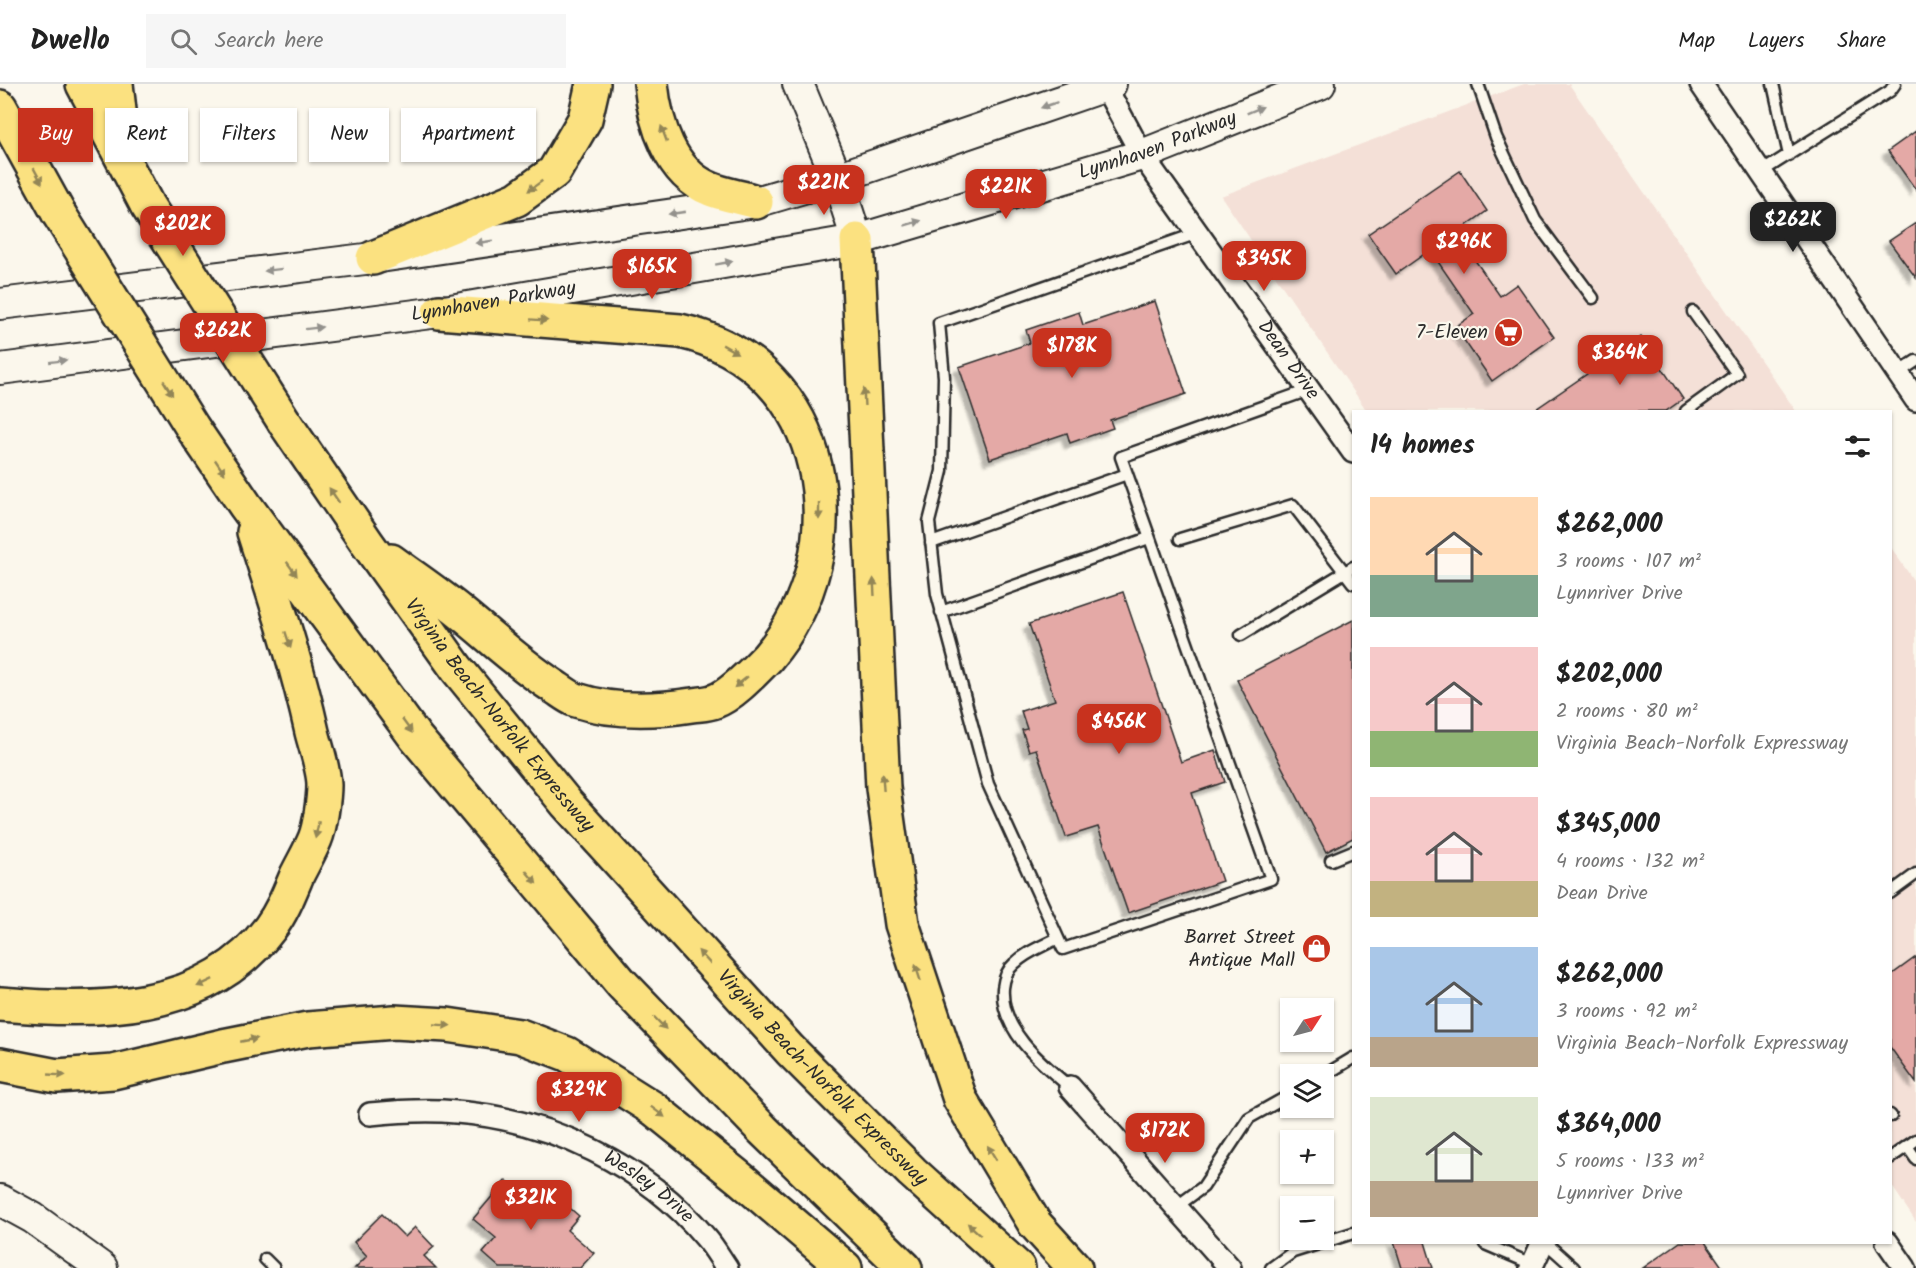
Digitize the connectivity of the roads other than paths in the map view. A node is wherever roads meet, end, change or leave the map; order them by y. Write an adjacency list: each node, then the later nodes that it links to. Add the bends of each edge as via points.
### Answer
1 (83, 84): 15 (highway, Virginia Beach-Norfolk Expressway)
2 (116, 84): 15 (highway)
3 (593, 84): 21 (highway, one-way to 21, via 585,118 554,172 517,199)
4 (651, 84): 18 (highway, one-way to 4, via 709,189 676,163 664,137)
5 (798, 84): 17 (main road)
6 (1320, 84): 13 (main road, Lynnhaven Parkway, one-way to 6)
7 (1478, 84): 22 (lane, via 1496,137 1535,220)
8 (1701, 84): 16 (street)
9 (1773, 84): 14 (lane)
10 (1895, 84): 14 (lane, via 1890,91)
11 (1108, 85): 13 (street, Dean Drive); 17 (main road, one-way to 17)
12 (0, 106): 34 (highway, one-way to 34, bridge, via 59,214)
13 (1142, 155): 19 (street, Dean Drive); 20 (main road, Lynnhaven Parkway, one-way to 13)
14 (1789, 155): 16 (lane)
15 (125, 166): 37 (highway, Virginia Beach-Norfolk Expressway, one-way to 15, bridge, via 285,423)
16 (1761, 172): 28 (street)
17 (837, 178): 18 (main road); 20 (main road)
18 (756, 201): 21 (main road, one-way to 21)
19 (1197, 233): 29 (street, Dean Drive); 38 (lane, via 939,322 944,377 942,471 929,522)
20 (856, 240): 24 (main road, Lynnhaven Parkway, one-way to 20); 73 (highway, one-way to 20, via 1035,1224 960,1099 902,924 883,788)
21 (373, 258): 23 (main road, one-way to 23)
22 (1593, 298)
23 (0, 304)
24 (439, 312): 27 (main road, Lynnhaven Parkway, one-way to 24); 37 (highway, one-way to 37, via 680,331 729,347 750,361 793,408 814,462 820,505 812,577 798,612 779,643 755,671 727,694 715,701 671,708 609,708 574,699 532,672)
25 (1693, 312): 31 (lane, via 1737,375)
26 (1916, 361): 28 (lane)
27 (0, 369)
28 (1898, 373): 30 (street)
29 (1309, 390): 32 (street, Dean Drive); 33 (lane, via 1121,457)
30 (1916, 400)
31 (1687, 410)
32 (1352, 451)
33 (1126, 474): 35 (lane); 38 (lane)
34 (245, 504): 47 (highway, one-way to 47, via 299,673 325,784 316,836 288,898 270,928 247,953 215,978 184,993 106,1007); 71 (highway, one-way to 71, via 416,738 622,984 763,1130)
35 (1149, 538): 40 (lane); 46 (lane, via 1270,879 1063,949)
36 (1180, 539): 39 (lane, via 1293,505)
37 (366, 543): 72 (highway, Virginia Beach-Norfolk Expressway, one-way to 37, via 912,1172 790,1050 683,934 567,804 457,669)
38 (931, 543): 40 (lane)
39 (1349, 569): 41 (lane)
40 (941, 612): 46 (lane, via 988,784)
41 (1241, 635)
42 (1352, 851): 43 (lane)
43 (1331, 860)
44 (1916, 874): 45 (lane)
45 (1892, 891)
46 (1058, 938): 51 (lane, via 1013,964 1004,978 1003,998 1006,1017 1022,1040)
47 (0, 1004)
48 (1352, 1059): 50 (lane)
49 (0, 1065): 70 (highway, one-way to 70, via 57,1076 113,1072 308,1029 394,1022 520,1036 567,1054 654,1109)
50 (1334, 1069)
51 (1070, 1087): 58 (street)
52 (1280, 1101): 58 (lane, via 1249,1118 1203,1187)
53 (370, 1114): 69 (street, Wesley Drive, via 408,1110 495,1117 578,1143 621,1166 665,1197 707,1238)
54 (1912, 1143): 55 (lane); 56 (lane)
55 (1892, 1157)
56 (1916, 1159)
57 (0, 1200): 67 (main road, via 33,1218)
58 (1176, 1207): 74 (street)
59 (1352, 1233): 75 (lane, via 1293,1252)
60 (1485, 1244): 66 (lane)
61 (1543, 1244): 66 (street)
62 (1546, 1244): 76 (lane)
63 (1888, 1244): 77 (street)
64 (265, 1259): 68 (lane)
65 (1916, 1260): 77 (lane)
66 (1532, 1267)
67 (102, 1268)
68 (274, 1268)
69 (727, 1268)
70 (845, 1268)
71 (905, 1268)
72 (1018, 1268)
73 (1075, 1268)
74 (1230, 1268)
75 (1271, 1268)
76 (1574, 1268)
77 (1905, 1268)

